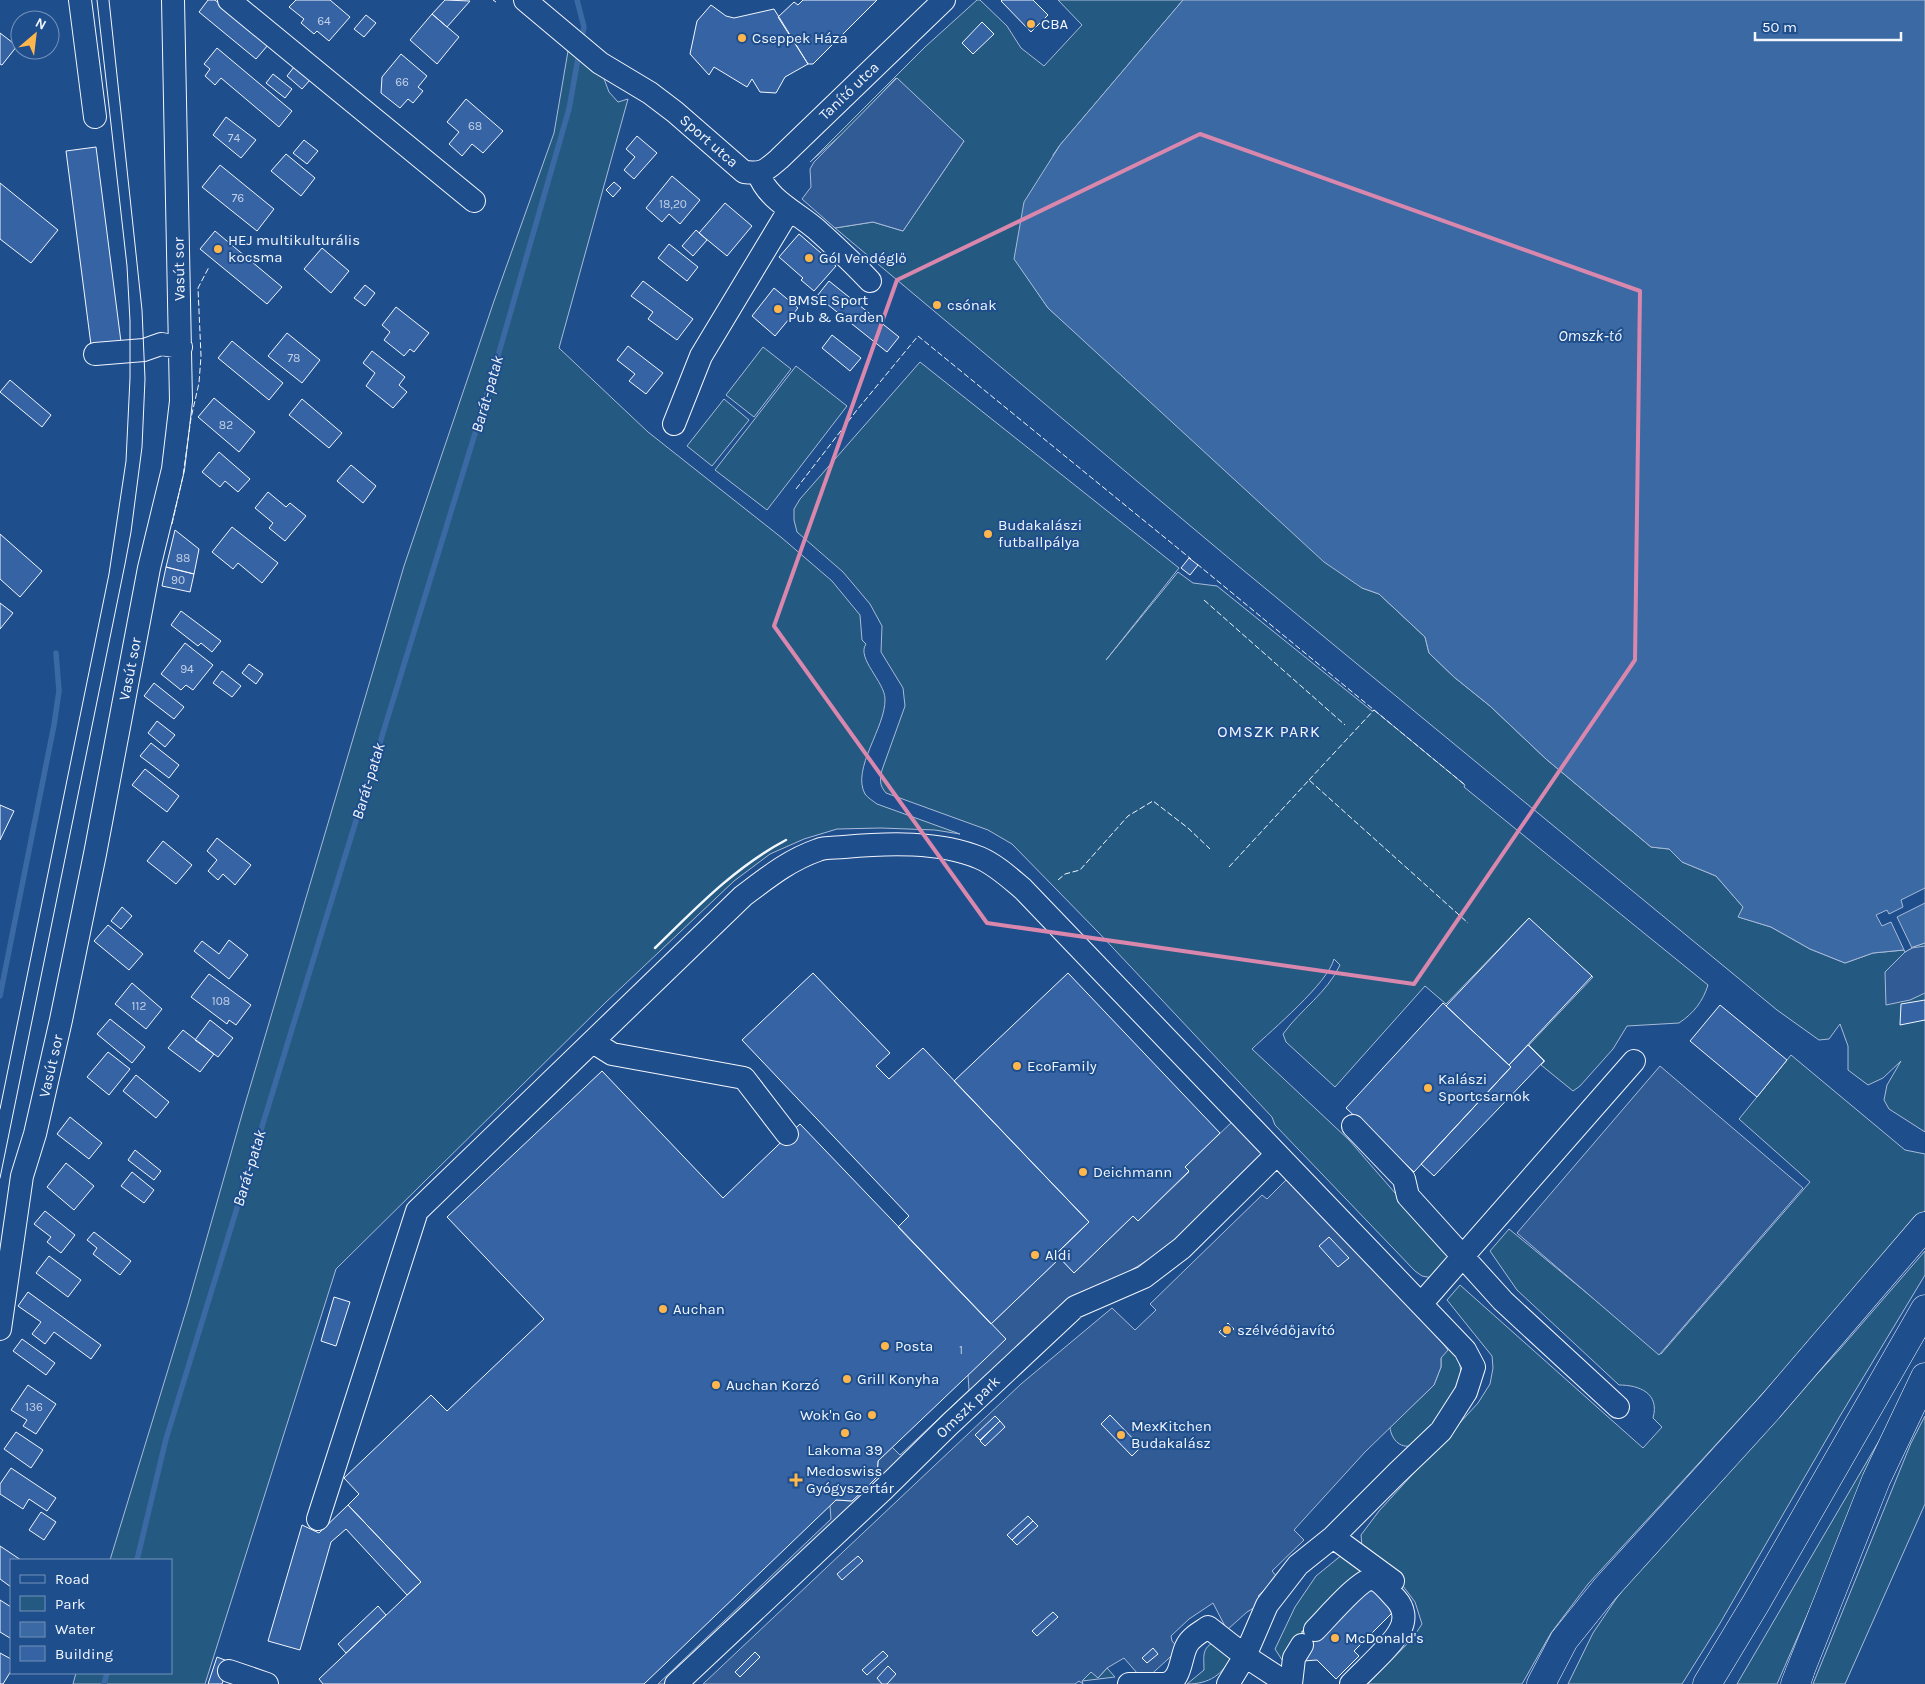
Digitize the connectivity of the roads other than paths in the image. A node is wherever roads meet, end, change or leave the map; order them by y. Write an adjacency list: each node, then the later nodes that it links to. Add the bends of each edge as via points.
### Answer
1 (80, 0): 6 (street)
2 (173, 0): 11 (street, Vasút sor)
3 (228, 0): 8 (street)
4 (525, 0): 7 (street, Sport utca, via 600,63 650,93 744,172)
5 (939, 2): 7 (street, Tanító utca, via 779,158 764,172)
6 (95, 117)
7 (758, 173): 9 (street, Sport utca, via 763,186)
8 (474, 201)
9 (789, 210): 10 (street, Sport utca, via 814,228); 13 (street, via 701,356)
10 (870, 281)
11 (181, 347): 12 (street, via 161,344 144,350); 23 (street, Vasút sor, via 181,401 172,469 61,1020 22,1176)
12 (95, 354)
13 (674, 424)
14 (593, 1042): 17 (street, via 612,1054 744,1078); 18 (street, via 743,896 788,863 820,849 878,844 926,846 980,858 1023,889); 26 (street, via 417,1211)
15 (1634, 1061): 20 (street)
16 (1352, 1126): 20 (street, via 1404,1178 1408,1196)
17 (787, 1134)
18 (1276, 1154): 21 (street); 32 (street, Omszk park, via 1182,1248 1144,1277 1075,1307 1060,1320)
19 (1925, 1226): 40 (main road, via 1769,1408 1605,1589 1564,1640)
20 (1463, 1258): 21 (street); 25 (street, via 1503,1301)
21 (1421, 1304): 27 (street, via 1465,1350 1474,1367 1466,1392 1442,1431)
22 (1925, 1309): 41 (main road)
23 (0, 1329)
24 (1925, 1377): 30 (main road, via 1876,1480)
25 (1618, 1407)
26 (318, 1519)
27 (1333, 1537): 28 (street, via 1298,1565 1267,1605); 39 (street, via 1395,1583 1415,1611 1411,1630)
28 (1245, 1656): 34 (street, via 1208,1628 1187,1644 1173,1680 1166,1684); 35 (street); 36 (street); 37 (street)
29 (229, 1671): 31 (street)
30 (1797, 1680)
31 (267, 1684)
32 (676, 1684)
33 (1129, 1684): 34 (street)
34 (1135, 1684)
35 (1214, 1684)
36 (1228, 1684)
37 (1290, 1684): 38 (street, via 1294,1658 1309,1637 1361,1584 1370,1579 1382,1584 1402,1608 1403,1621 1397,1636)
38 (1351, 1684)
39 (1360, 1684)
40 (1541, 1684)
41 (1707, 1684)

